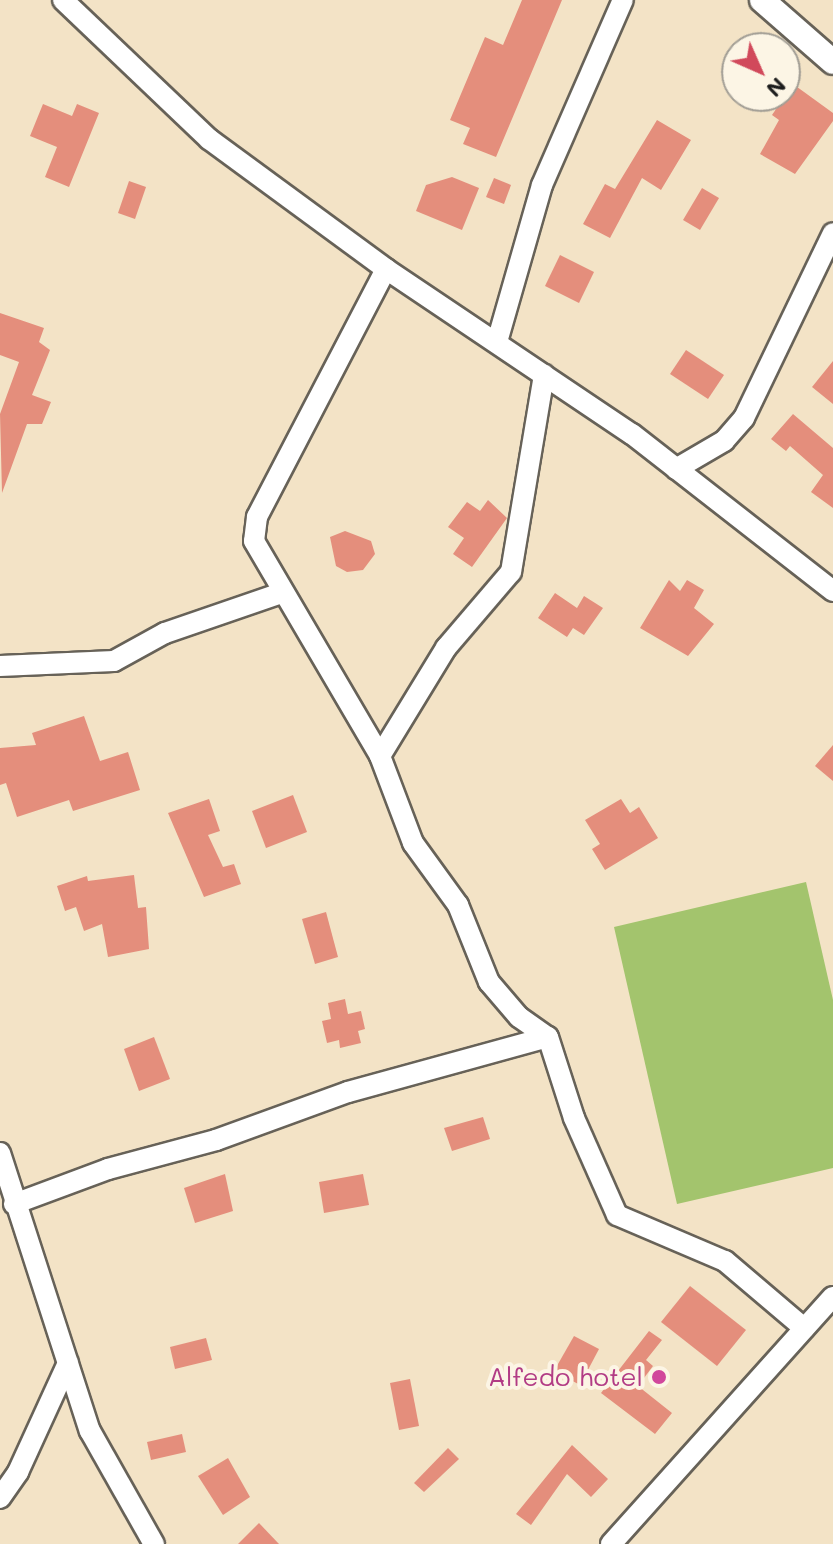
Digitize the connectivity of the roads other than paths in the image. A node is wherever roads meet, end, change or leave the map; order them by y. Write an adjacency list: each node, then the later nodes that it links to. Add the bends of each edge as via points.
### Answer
1 (63, 0): 6 (street, via 209,139)
2 (623, 0): 7 (street, via 542,185)
3 (762, 0): 4 (street)
4 (833, 62)
5 (833, 233): 9 (street, via 744,418 724,441)
6 (386, 269): 7 (street); 11 (street, via 254,526 258,552)
7 (497, 342): 8 (street)
8 (544, 375): 9 (street); 13 (street, via 511,572 446,648)
9 (676, 469): 10 (street)
10 (833, 591)
11 (281, 593): 12 (street, via 165,633 114,661); 13 (street)
12 (0, 666)
13 (380, 756): 14 (street, via 413,843 458,905 489,982 519,1017)
14 (548, 1037): 16 (street, via 348,1092); 18 (street, via 580,1132 617,1215 734,1266)
15 (0, 1153): 16 (street)
16 (14, 1204): 19 (street)
17 (833, 1297): 18 (street)
18 (804, 1328): 22 (street)
19 (68, 1363): 20 (street); 21 (street, via 90,1431)
20 (0, 1498)
21 (154, 1544)
22 (611, 1544)

